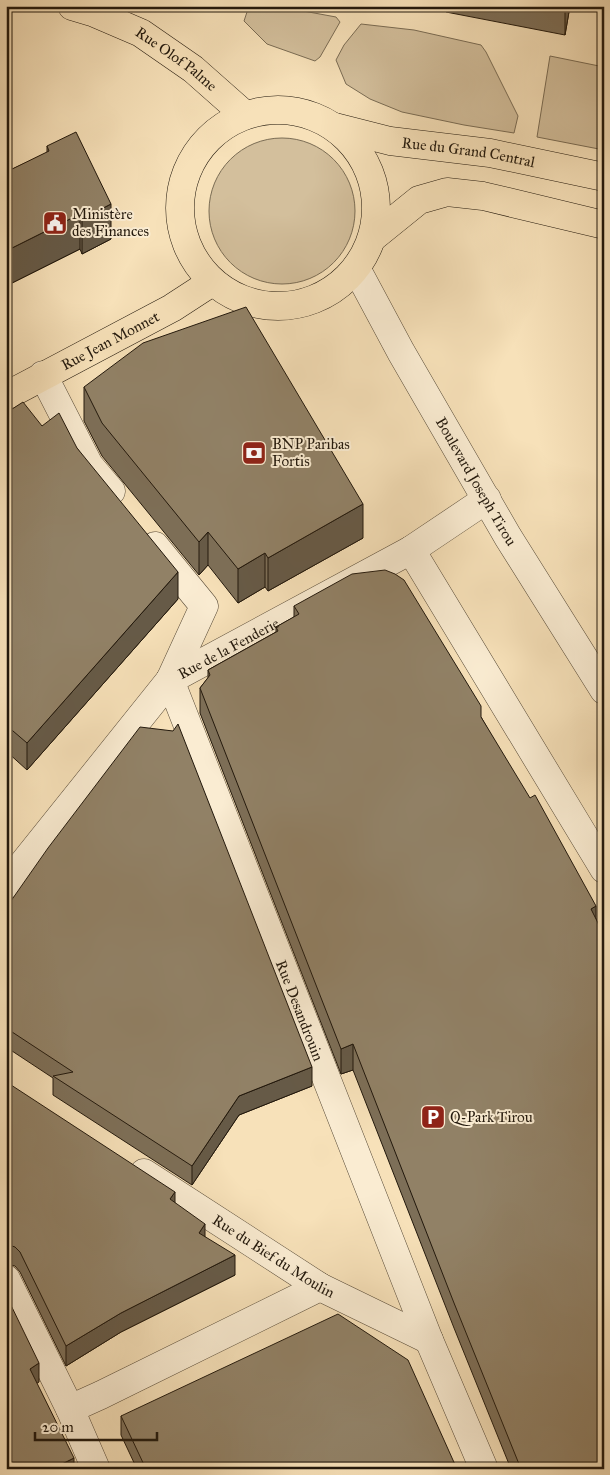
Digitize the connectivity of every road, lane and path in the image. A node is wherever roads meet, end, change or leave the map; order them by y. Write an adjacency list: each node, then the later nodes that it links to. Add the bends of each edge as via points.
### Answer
1 (72, 6): 2 (main road, Rue Olof Palme, via 141,33 193,69)
2 (245, 115): 3 (main road, via 276,109 306,113); 8 (main road, via 219,128 199,148 185,174 180,197 179,220 185,243)
3 (335, 127): 4 (main road, Rue du Grand Central, via 390,141 490,153); 6 (main road, via 357,149 371,176 377,206)
4 (604, 177)
5 (604, 225): 6 (main road, via 483,196 447,192 419,200)
6 (372, 238): 7 (main road)
7 (356, 268): 8 (main road, via 337,287 314,300 287,306 260,305 234,297); 11 (street, Boulevard Joseph Tirou)
8 (212, 282): 9 (main road, Rue Jean Monnet, via 172,308)
9 (43, 375): 10 (main road, Rue Jean Monnet); 13 (street, via 89,465 204,606)
10 (6, 396)
11 (487, 500): 12 (street, Rue de la Fenderie); 14 (street, Boulevard Joseph Tirou)
12 (411, 550): 13 (street, Rue de la Fenderie); 15 (street)
13 (170, 680): 16 (street, Rue de la Fenderie); 20 (street, Rue Desandrouin)
14 (604, 690)
15 (604, 869)
16 (6, 885)
17 (122, 1158): 19 (street, Rue du Bief du Moulin)
18 (6, 1279): 21 (street)
19 (320, 1287): 20 (street, Rue du Bief du Moulin); 21 (street)
20 (429, 1340): 23 (street)
21 (70, 1409): 22 (street)
22 (96, 1469)
23 (484, 1469)

